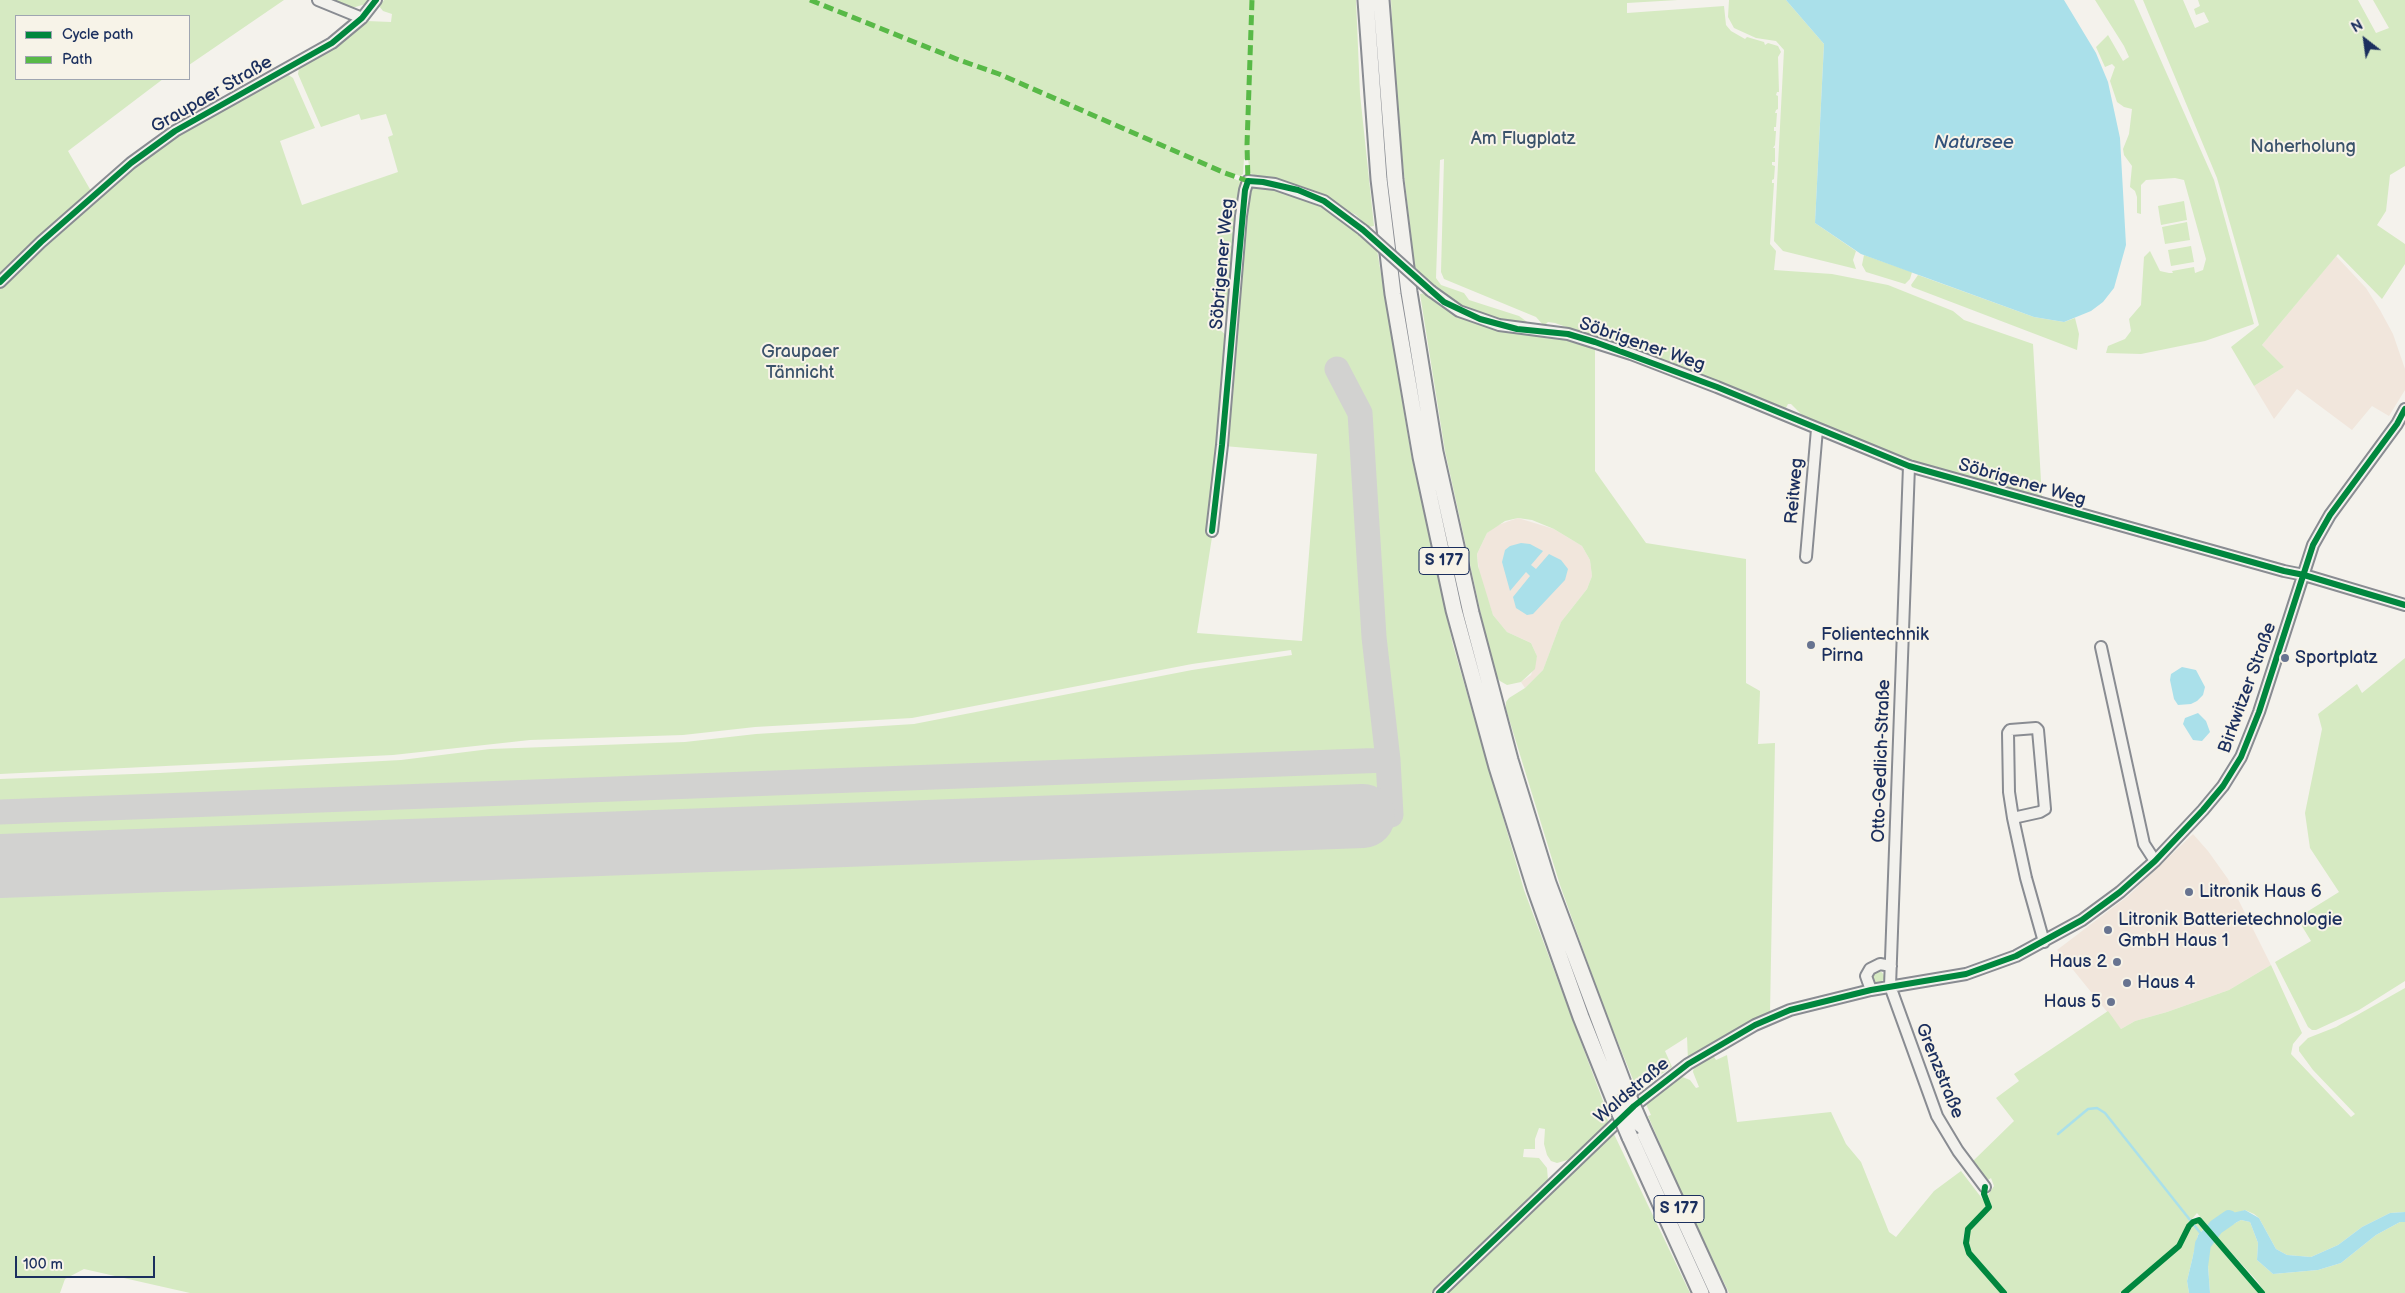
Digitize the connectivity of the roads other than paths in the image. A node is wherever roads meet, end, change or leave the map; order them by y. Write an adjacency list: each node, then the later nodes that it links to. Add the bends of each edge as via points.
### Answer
1 (318, 0): 5 (street)
2 (376, 0): 5 (street, Graupaer Straße)
3 (1366, 0): 23 (highway, S 177, bridge, via 1379,179 1393,294 1421,457 1454,610 1497,767 1535,888 1581,1017 1615,1102)
4 (1381, 0): 24 (highway, S 177, bridge, via 1402,239 1439,471 1471,613 1510,760 1548,883 1640,1125)
5 (362, 18): 6 (street, Graupaer Straße, via 332,43 175,130 101,189)
6 (0, 282)
7 (2405, 409): 12 (street, Birkwitzer Straße, via 2322,527)
8 (1817, 429): 9 (street, Söbrigener Weg); 10 (street, Söbrigener Weg, bridge, via 1717,387 1595,342 1568,334 1518,329 1459,311 1430,291 1363,230 1324,200 1275,184 1248,181 1241,216); 11 (street, Reitweg)
9 (1909, 466): 12 (street, Söbrigener Weg); 18 (street, Otto-Gedlich-Straße)
10 (1212, 531)
11 (1806, 557)
12 (2304, 575): 13 (street, Söbrigener Weg); 16 (street, Birkwitzer Straße, via 2241,757 2223,786)
13 (2405, 605)
14 (2101, 647): 16 (street, via 2144,844)
15 (2013, 818): 15 (street, via 2008,733 2010,730 2036,728 2045,809); 17 (street)
16 (2155, 862): 17 (street, Birkwitzer Straße, via 2100,907)
17 (2044, 942): 19 (street, Birkwitzer Straße, via 1966,974)
18 (1891, 966): 19 (street, Otto-Gedlich-Straße); 20 (street, via 1880,964 1870,969 1866,976)
19 (1890, 986): 20 (street, Waldstraße); 21 (street, Grenzstraße, via 1937,1116)
20 (1871, 990): 22 (street, Waldstraße, via 1772,1017 1688,1064 1634,1106)
21 (1985, 1187)
22 (1439, 1293)
23 (1701, 1293)
24 (1718, 1293)

